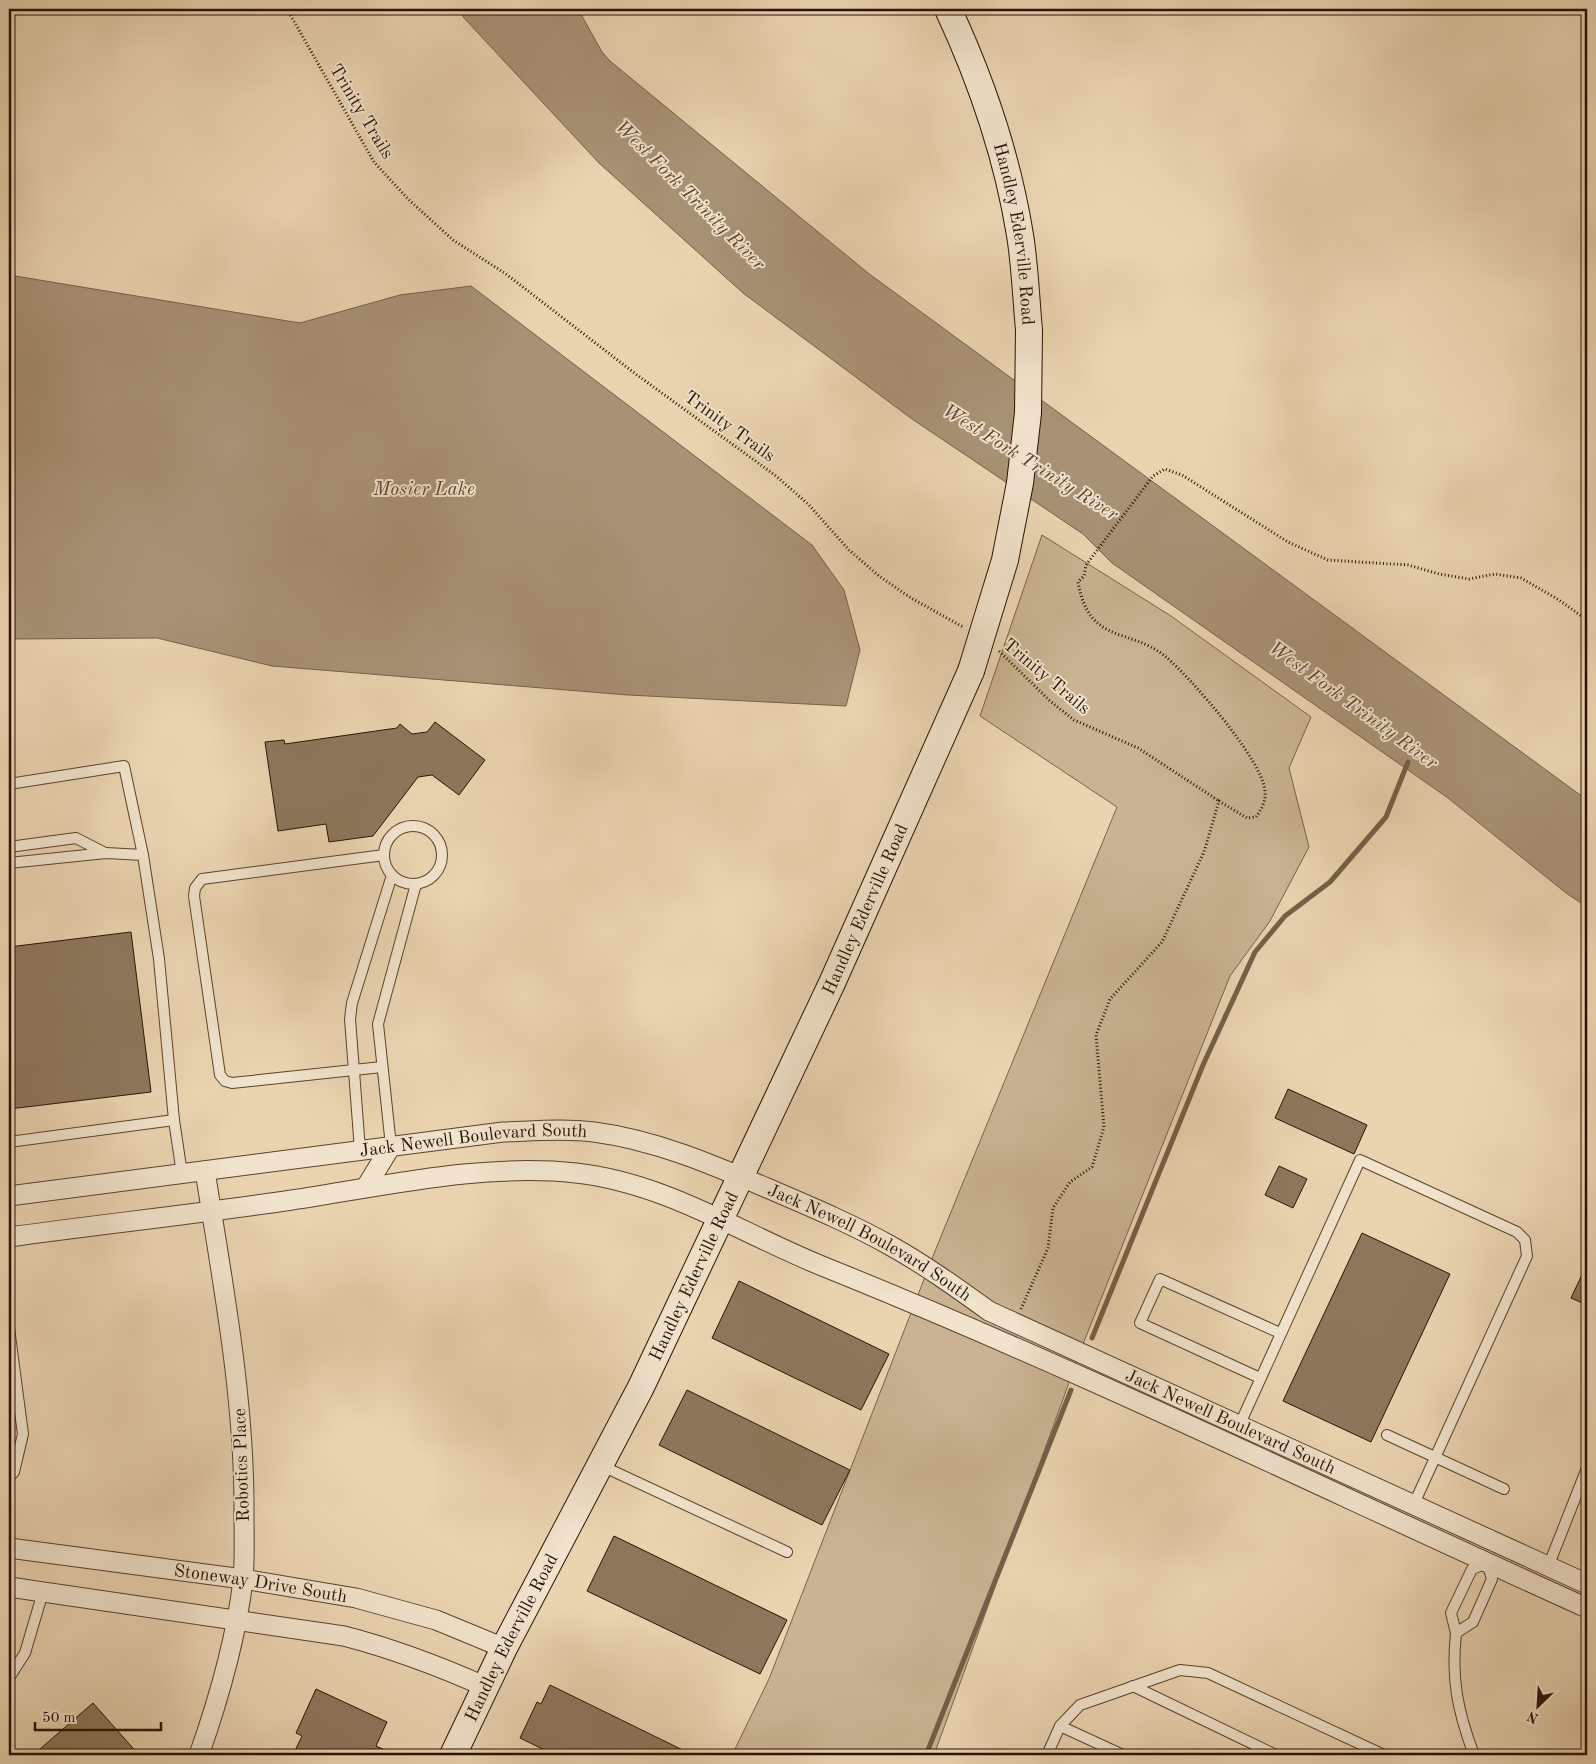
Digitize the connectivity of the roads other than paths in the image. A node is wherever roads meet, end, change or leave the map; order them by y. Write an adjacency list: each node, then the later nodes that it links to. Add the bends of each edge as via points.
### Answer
1 (948, 9): 18 (main road, Handley Ederville Road, bridge, via 990,106 1020,236 1029,330 1028,413 1020,483 1005,560 971,671 832,983)
2 (9, 784): 5 (lane, via 124,766)
3 (9, 847): 4 (lane, via 76,838)
4 (106, 853): 5 (lane); 7 (lane)
5 (143, 855): 12 (lane, via 159,959)
6 (384, 856): 8 (lane); 9 (lane, via 385,845 401,828 415,826 434,834 442,850 441,865 430,878); 11 (lane, via 202,879 195,888 220,1075 225,1081 232,1083)
7 (9, 863)
8 (392, 875): 9 (lane, via 401,882); 11 (lane, via 352,1003)
9 (416, 884): 10 (lane, via 380,1017 378,1039)
10 (382, 1068): 11 (lane); 14 (lane)
11 (354, 1070): 15 (lane)
12 (174, 1120): 13 (lane); 17 (lane)
13 (9, 1142)
14 (391, 1146): 15 (street, Jack Newell Boulevard South); 18 (street, Jack Newell Boulevard South, via 503,1132 593,1132 672,1150); 19 (street)
15 (360, 1150): 16 (street, Jack Newell Boulevard South); 19 (street)
16 (205, 1171): 17 (street, Jack Newell Boulevard South); 21 (street, Robotics Place)
17 (182, 1174): 20 (street, Jack Newell Boulevard South)
18 (740, 1176): 22 (main road, Handley Ederville Road); 27 (street, Jack Newell Boulevard South, via 890,1246 945,1279 989,1311)
19 (366, 1187): 21 (street, Jack Newell Boulevard South); 22 (street, Jack Newell Boulevard South, via 457,1175 532,1170 579,1173 635,1184)
20 (9, 1196)
21 (211, 1211): 23 (street, Jack Newell Boulevard South); 42 (street, Robotics Place, via 245,1461)
22 (721, 1218): 29 (street, Jack Newell Boulevard South, via 821,1265 1136,1399); 31 (main road, Handley Ederville Road, via 641,1387)
23 (9, 1237)
24 (9, 1328): 33 (lane, via 23,1434 14,1472)
25 (1280, 1333): 26 (lane); 26 (lane, via 1160,1279 1140,1323); 30 (lane, via 1360,1160 1517,1232 1524,1240 1527,1256)
26 (1260, 1378): 27 (lane)
27 (1240, 1426): 29 (street); 35 (street, Jack Newell Boulevard South)
28 (1387, 1435): 30 (lane)
29 (1232, 1444): 36 (street, Jack Newell Boulevard South)
30 (1435, 1456): 34 (lane); 35 (lane)
31 (600, 1465): 39 (lane); 49 (main road, Handley Ederville Road)
32 (1587, 1468): 41 (lane)
33 (9, 1477)
34 (1504, 1489)
35 (1413, 1506): 36 (street); 37 (street, Jack Newell Boulevard South)
36 (1405, 1525): 40 (street, Jack Newell Boulevard South)
37 (1495, 1544): 40 (street); 41 (street, Jack Newell Boulevard South)
38 (9, 1548): 42 (street, Stoneway Drive South)
39 (787, 1552)
40 (1487, 1563): 46 (street, Jack Newell Boulevard South); 48 (lane, via 1492,1579 1473,1622); 48 (lane, via 1472,1569 1451,1613)
41 (1548, 1567): 43 (street, Jack Newell Boulevard South)
42 (243, 1579): 47 (street, Robotics Place); 49 (street, Stoneway Drive South, via 356,1598 436,1620)
43 (1587, 1584)
44 (9, 1587): 45 (street)
45 (43, 1592): 47 (street); 50 (lane, via 25,1653)
46 (1587, 1608)
47 (236, 1620): 52 (street, via 344,1636 394,1649); 54 (street, Robotics Place, via 219,1698)
48 (1456, 1633): 60 (lane, via 1453,1664 1457,1701)
49 (504, 1648): 52 (main road, Handley Ederville Road)
50 (9, 1678)
51 (1133, 1686): 53 (lane, via 1080,1705); 58 (lane); 59 (lane, via 1180,1670 1208,1673)
52 (486, 1687): 55 (main road, Handley Ederville Road)
53 (1060, 1726): 56 (lane); 57 (lane)
54 (199, 1755)
55 (453, 1755)
56 (1047, 1755)
57 (1123, 1755)
58 (1276, 1755)
59 (1384, 1755)
60 (1474, 1755)

